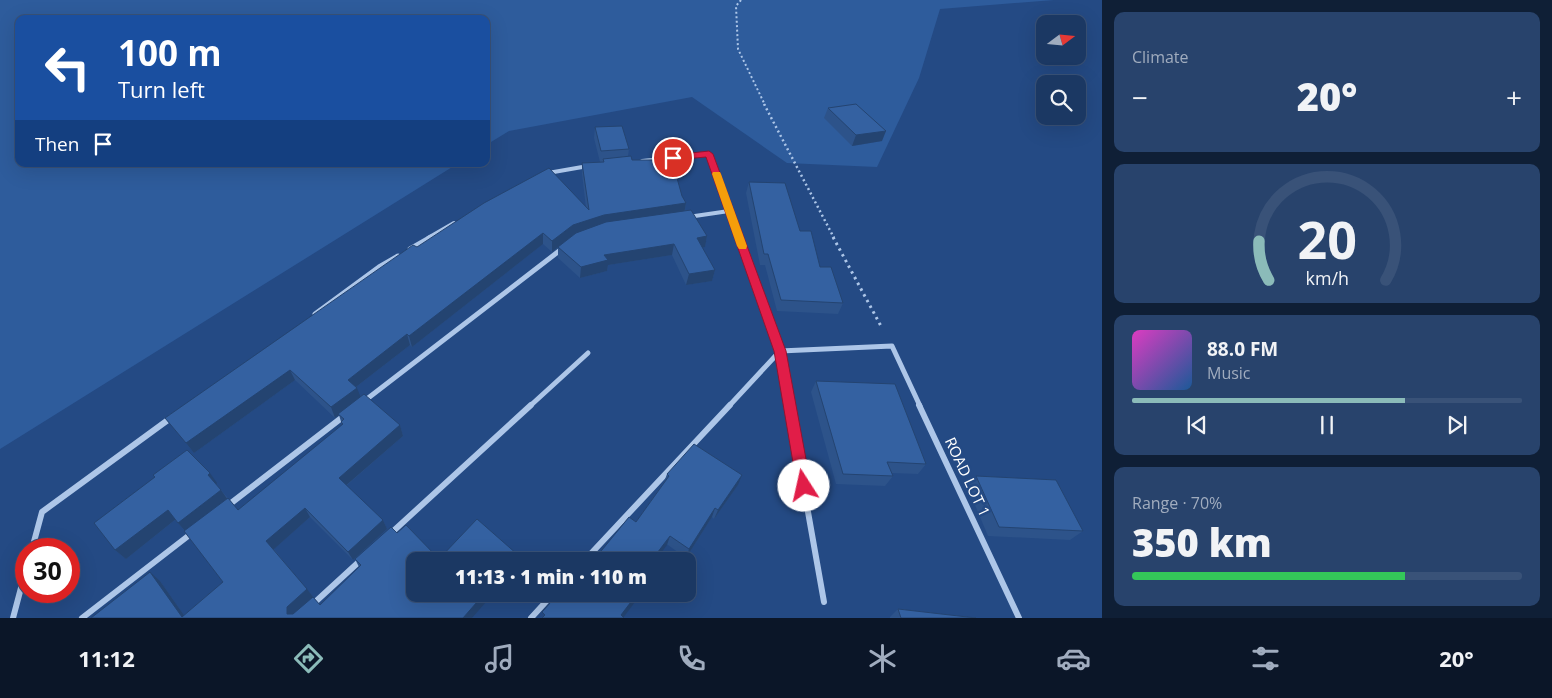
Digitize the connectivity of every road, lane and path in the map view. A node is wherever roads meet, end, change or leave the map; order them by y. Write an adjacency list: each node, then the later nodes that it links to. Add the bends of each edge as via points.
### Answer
1 (741, 0): 10 (path, via 736,6 738,50 782,141)
2 (632, 162): 5 (street, via 709,154)
3 (593, 166): 4 (street)
4 (539, 176)
5 (729, 210): 6 (street); 11 (street)
6 (683, 218)
7 (456, 222): 9 (street, via 379,267)
8 (566, 246): 13 (street)
9 (307, 320)
10 (892, 346): 11 (street); 29 (street, ROAD LOT 1)
11 (780, 351): 21 (street); 23 (street)
12 (588, 353): 19 (street)
13 (355, 408)
14 (178, 413): 18 (street, via 42,512)
15 (347, 414): 16 (street)
16 (222, 510)
17 (199, 528): 27 (street)
18 (35, 538)
19 (384, 538)
20 (370, 552): 25 (street)
21 (592, 552)
22 (546, 602): 28 (street)
23 (824, 602)
24 (17, 603): 26 (street)
25 (305, 611)
26 (13, 618)
27 (82, 618)
28 (531, 618)
29 (1019, 618)

